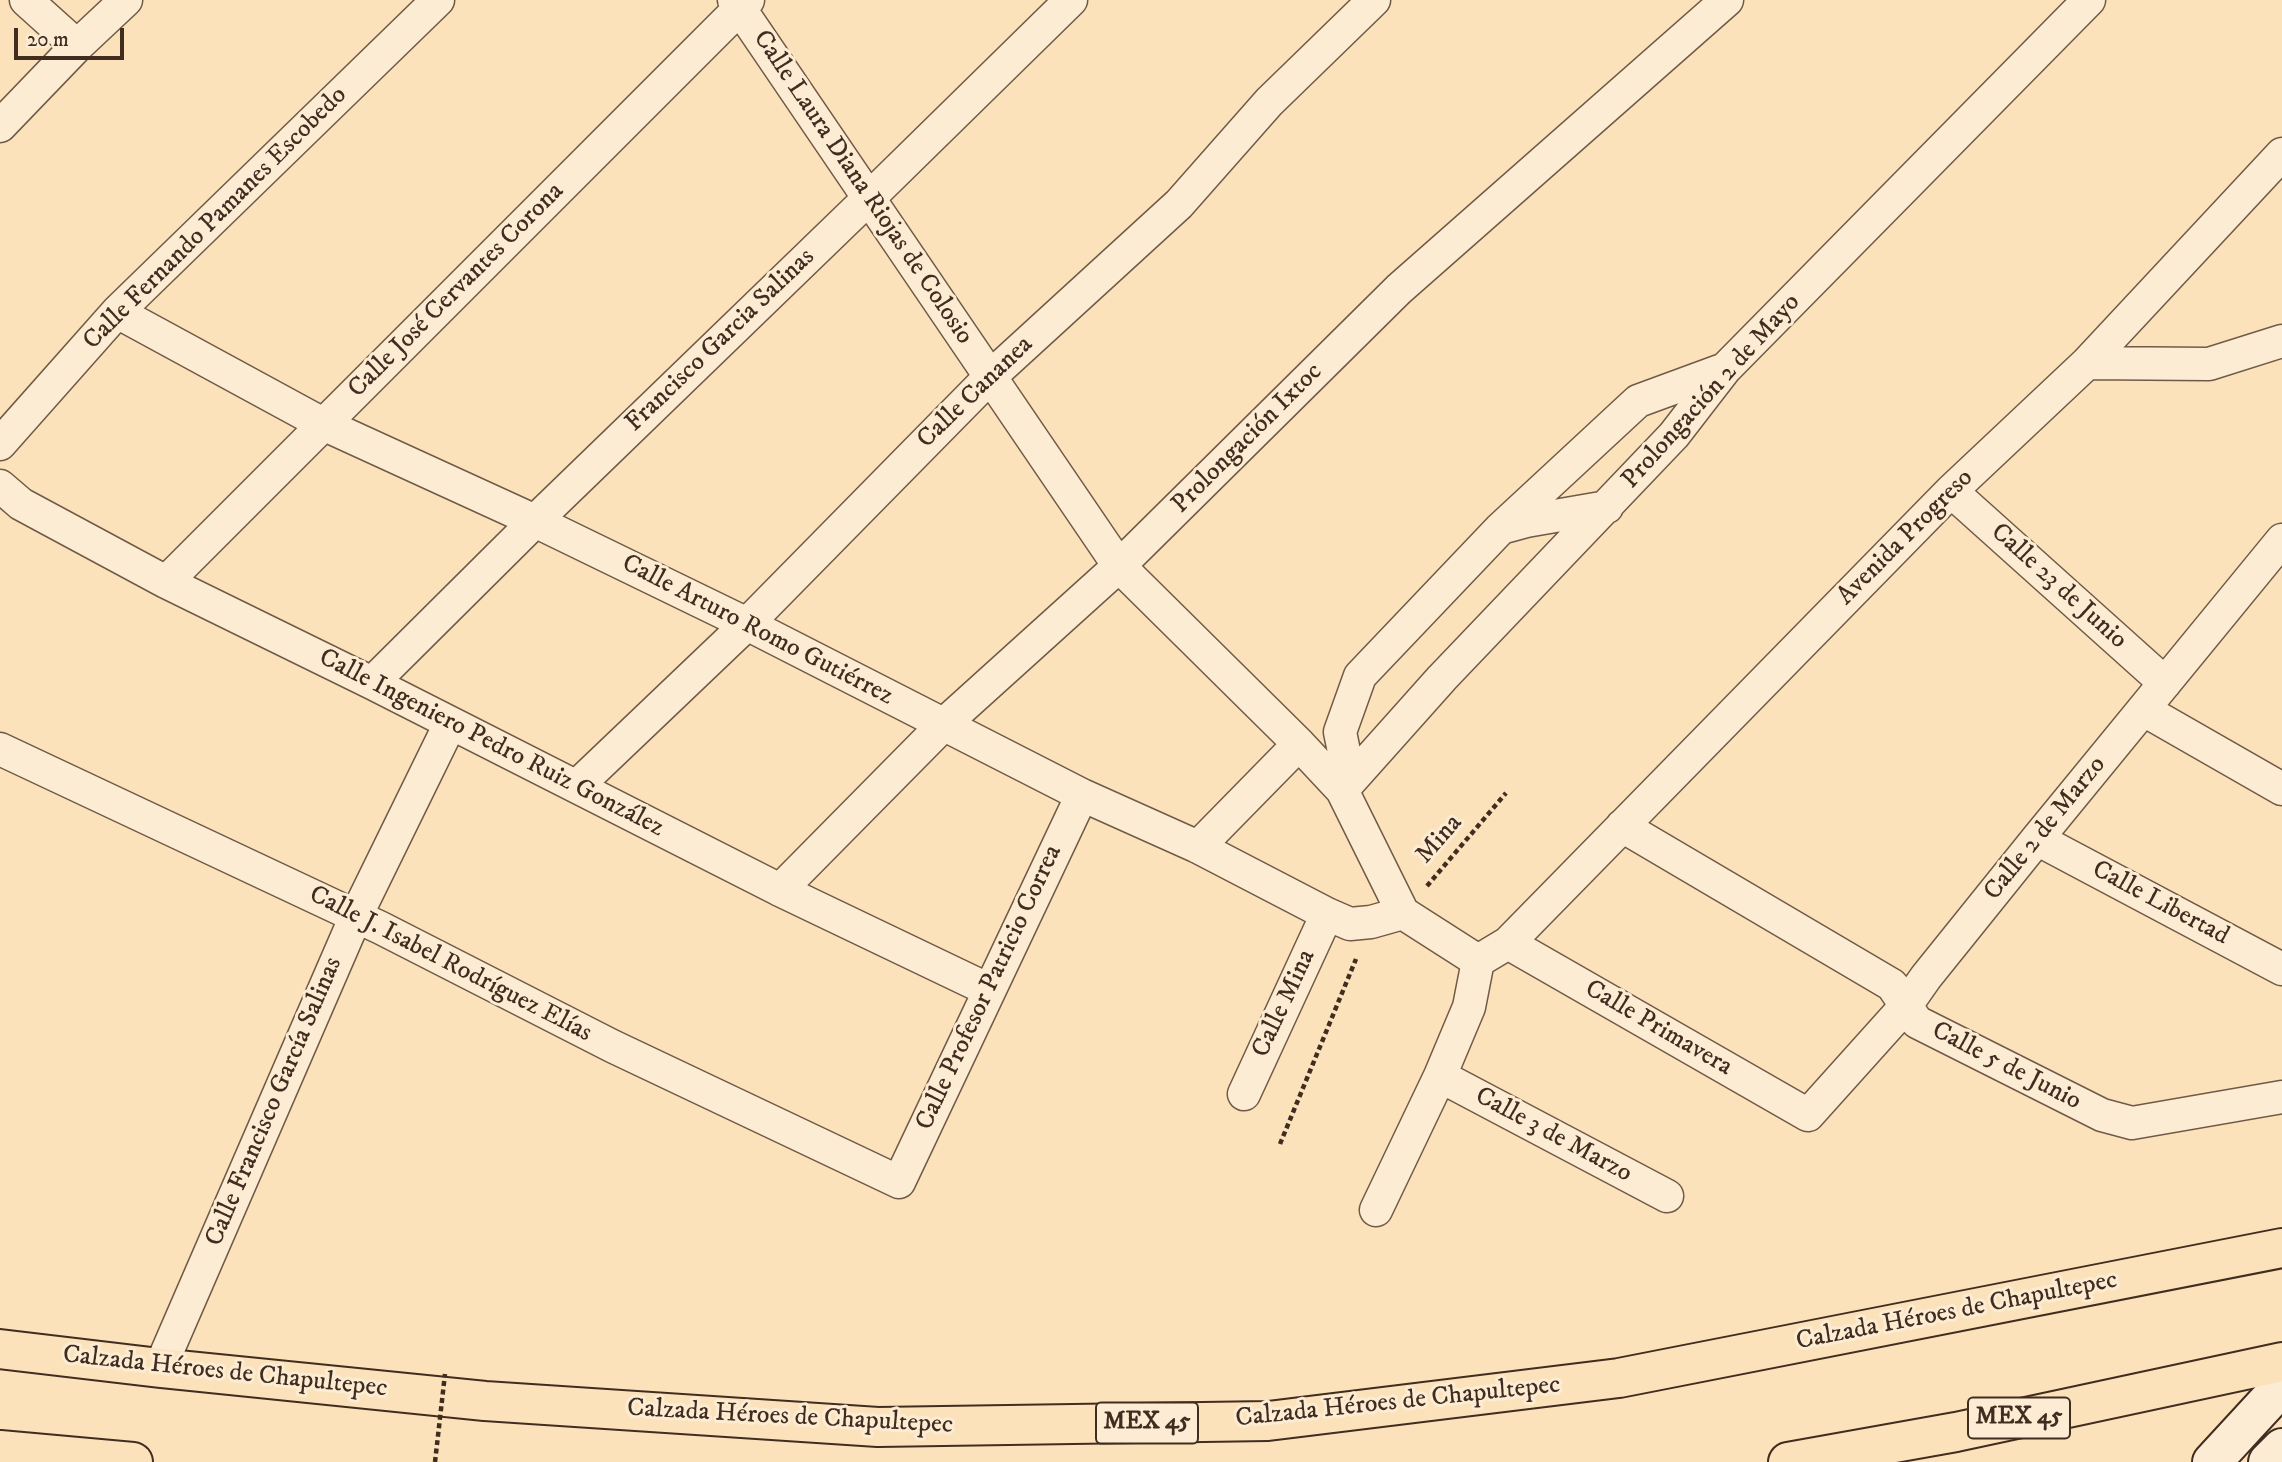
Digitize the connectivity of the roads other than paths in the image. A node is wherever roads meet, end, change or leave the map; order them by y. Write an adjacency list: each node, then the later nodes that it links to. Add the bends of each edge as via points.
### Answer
1 (26, 0): 9 (street)
2 (126, 0): 9 (street)
3 (438, 0): 13 (street, Calle Fernando Pamanes Escobedo)
4 (1070, 0): 12 (street, Francisco Garcia Salinas)
5 (1374, 0): 17 (street, Calle Cananea, via 1269,102 1179,204)
6 (1727, 0): 26 (street, Prolongación Ixtoc, via 1399,289)
7 (2089, 0): 16 (street, Prolongación 2 de Mayo)
8 (741, 3): 12 (street, Calle Laura Diana Riojas de Colosio); 18 (street, Calle José Cervantes Corona)
9 (77, 46): 10 (street)
10 (0, 127)
11 (2282, 154): 15 (street, Avenida Progreso)
12 (868, 199): 17 (street, Calle Laura Diana Riojas de Colosio); 23 (street, Francisco Garcia Salinas)
13 (117, 312): 18 (street, Calle Arturo Romo Gutiérrez); 19 (street, Calle Fernando Pamanes Escobedo)
14 (2282, 341): 15 (street, via 2209,364)
15 (2087, 363): 21 (street, Avenida Progreso)
16 (1725, 369): 22 (street, Prolongación 2 de Mayo, via 1674,435); 24 (street, via 1638,401)
17 (991, 376): 26 (street, Calle Laura Diana Riojas de Colosio); 28 (street, Calle Cananea)
18 (323, 424): 23 (street, Calle Arturo Romo Gutiérrez); 27 (street, Calle José Cervantes Corona)
19 (0, 444)
20 (0, 486): 27 (street, Calle Ingeniero Pedro Ruiz González, via 21,504)
21 (1951, 491): 30 (street, Calle 23 de Junio); 40 (street, Avenida Progreso)
22 (1607, 507): 24 (street); 37 (street, Prolongación 2 de Mayo, via 1442,678)
23 (535, 521): 28 (street, Calle Arturo Romo Gutiérrez); 29 (street, Francisco Garcia Salinas)
24 (1500, 529): 37 (street, via 1360,676 1340,732)
25 (2280, 544): 30 (street, Calle 2 de Marzo)
26 (1119, 566): 33 (street, Prolongación Ixtoc); 34 (street, Calle Laura Diana Riojas de Colosio)
27 (166, 582): 29 (street, Calle Ingeniero Pedro Ruiz González)
28 (747, 624): 33 (street, Calle Arturo Romo Gutiérrez); 36 (street, Calle Cananea)
29 (372, 683): 32 (street, Calle Ingeniero Pedro Ruiz González)
30 (2165, 683): 31 (street, Calle 2 de Marzo)
31 (2144, 710): 38 (street); 41 (street, Calle 2 de Marzo)
32 (450, 724): 36 (street, Calle Ingeniero Pedro Ruiz González); 46 (street, Calle Francisco García Salinas)
33 (943, 725): 39 (street, Calle Arturo Romo Gutiérrez); 43 (street, Prolongación Ixtoc)
34 (1299, 744): 37 (street, Calle Laura Diana Riojas de Colosio); 42 (street)
35 (0, 749): 46 (street, Calle J. Isabel Rodríguez Elías)
36 (577, 786): 43 (street, Calle Ingeniero Pedro Ruiz González)
37 (1346, 786): 44 (street)
38 (2282, 789)
39 (1082, 795): 42 (street, Calle Arturo Romo Gutiérrez); 50 (street, Calle Profesor Patricio Correa)
40 (1622, 826): 47 (street, Avenida Progreso); 51 (street, Calle 5 de Junio, via 1892,985)
41 (2037, 839): 49 (street, Calle Libertad); 51 (street, Calle 2 de Marzo)
42 (1198, 847): 45 (street, Calle Arturo Romo Gutiérrez)
43 (780, 890): 50 (street, Calle Ingeniero Pedro Ruiz González)
44 (1403, 913): 45 (street, Calle Arturo Romo Gutiérrez, via 1350,924); 48 (street)
45 (1327, 914): 53 (street, Calle Mina)
46 (356, 916): 56 (street, Calle J. Isabel Rodríguez Elías, via 612,1046); 62 (street, Calle Francisco García Salinas)
47 (1508, 943): 48 (street, Avenida Progreso); 55 (street, Calle Primavera)
48 (1478, 961): 52 (street, via 1469,1007)
49 (2282, 969)
50 (989, 990): 56 (street, Calle Profesor Patricio Correa)
51 (1905, 1007): 54 (street, Calle 5 de Junio, via 1917,1022 2102,1115 2133,1123); 55 (street, Calle 2 de Marzo)
52 (1440, 1076): 57 (street, Calle 3 de Marzo); 58 (street)
53 (1244, 1094)
54 (2282, 1097)
55 (1808, 1115)
56 (899, 1182)
57 (1667, 1196)
58 (1377, 1210)
59 (2282, 1248): 62 (main road, Calzada Héroes de Chapultepec / MEX 45, via 1619,1378 1268,1421 878,1427 485,1401)
60 (0, 1349): 62 (main road, Calzada Héroes de Chapultepec / MEX 45)
61 (2282, 1362): 68 (main road, MEX 45, via 1956,1432)
62 (160, 1368)
63 (2282, 1386): 69 (main road)
64 (2282, 1448): 70 (main road)
65 (0, 1450): 66 (main road)
66 (58, 1459): 67 (main road)
67 (133, 1462)
68 (1788, 1462)
69 (2212, 1462)
70 (2268, 1462)

